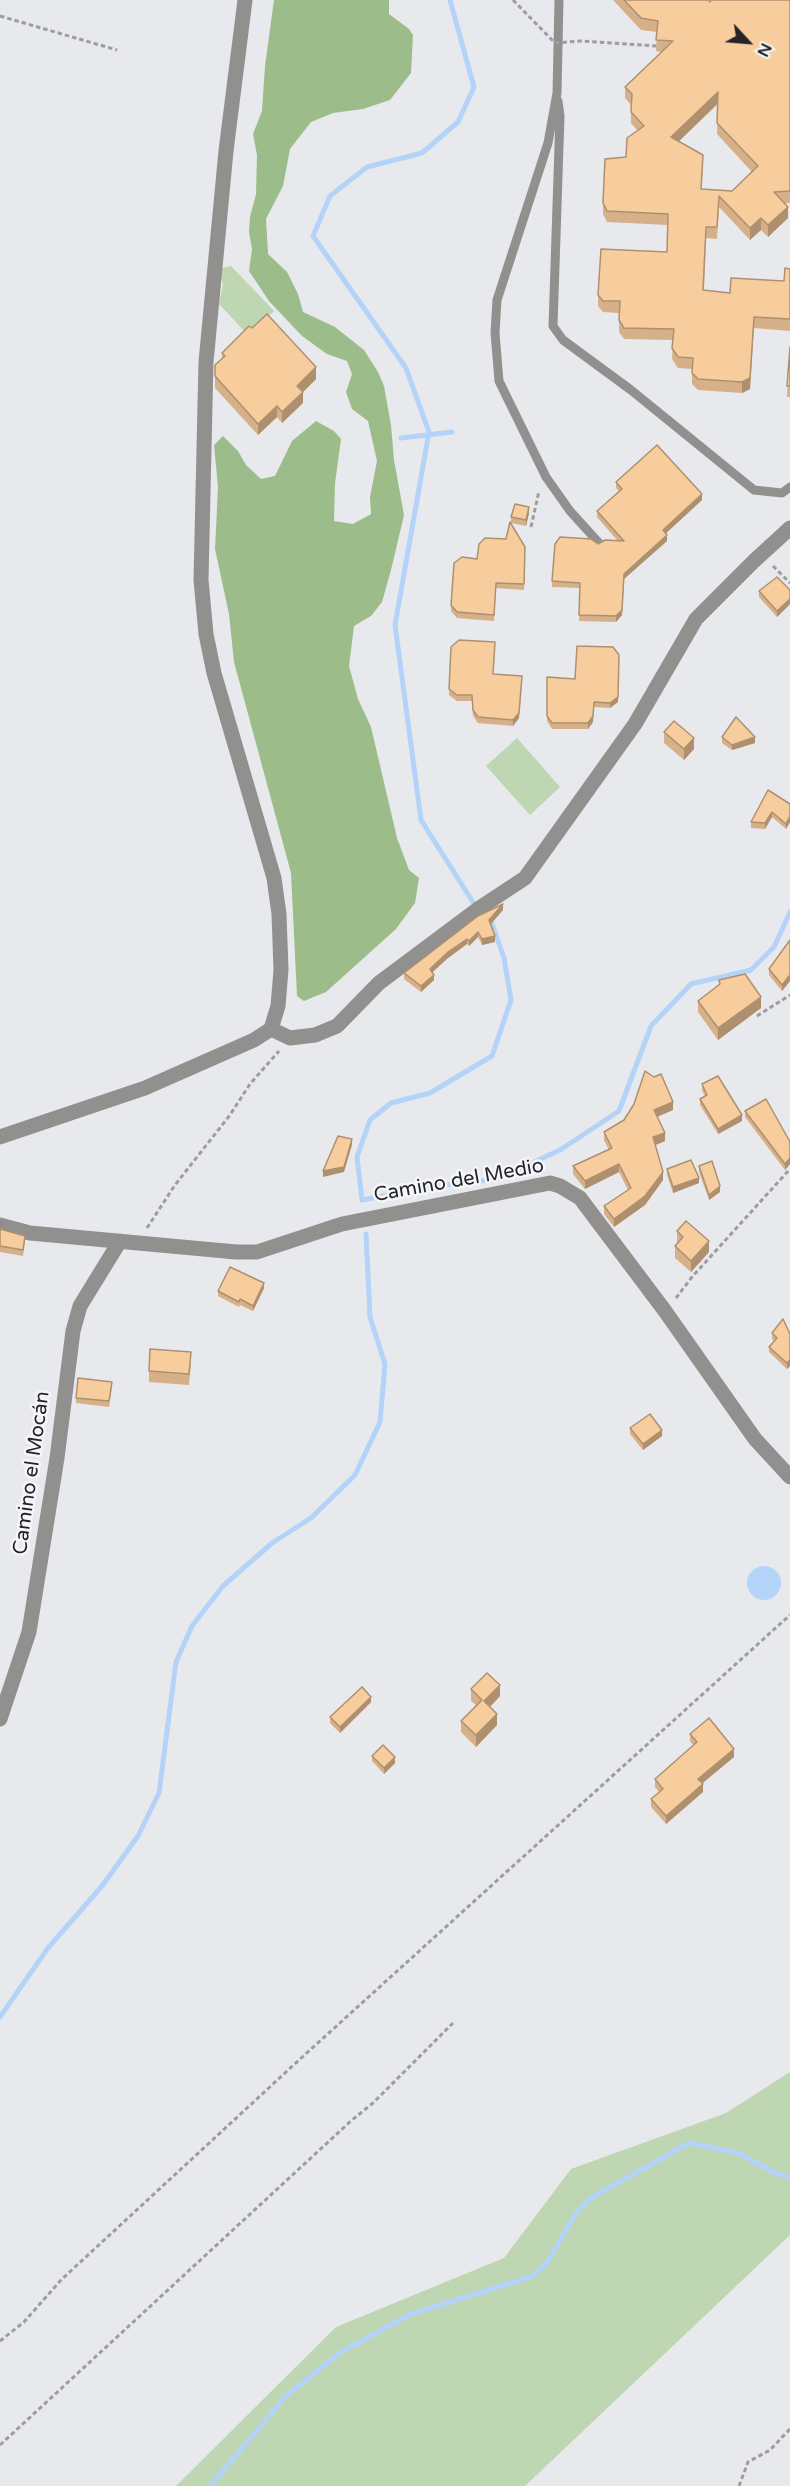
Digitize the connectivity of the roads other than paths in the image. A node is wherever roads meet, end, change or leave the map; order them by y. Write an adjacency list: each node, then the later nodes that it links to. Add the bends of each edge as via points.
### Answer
1 (245, 0): 7 (street, via 206,362 201,580 214,673 274,878 281,970 278,1006)
2 (559, 0): 3 (lane)
3 (557, 93): 4 (lane, via 560,116 553,326 563,340 754,489 782,493); 6 (lane, via 548,143 497,300 499,381 546,477)
4 (790, 487)
5 (790, 528): 7 (street, via 696,619 635,724 525,878 379,983 337,1026 315,1035 290,1038)
6 (599, 543)
7 (271, 1029): 8 (street, via 146,1088)
8 (0, 1137)
9 (0, 1225): 10 (street, Camino del Medio, via 30,1233)
10 (120, 1241): 11 (street, Camino del Medio, via 257,1252 342,1224 550,1183 580,1198 755,1439); 12 (street, Camino el Mocán, via 80,1306 73,1331 29,1632)
11 (790, 1477)
12 (0, 1719)

